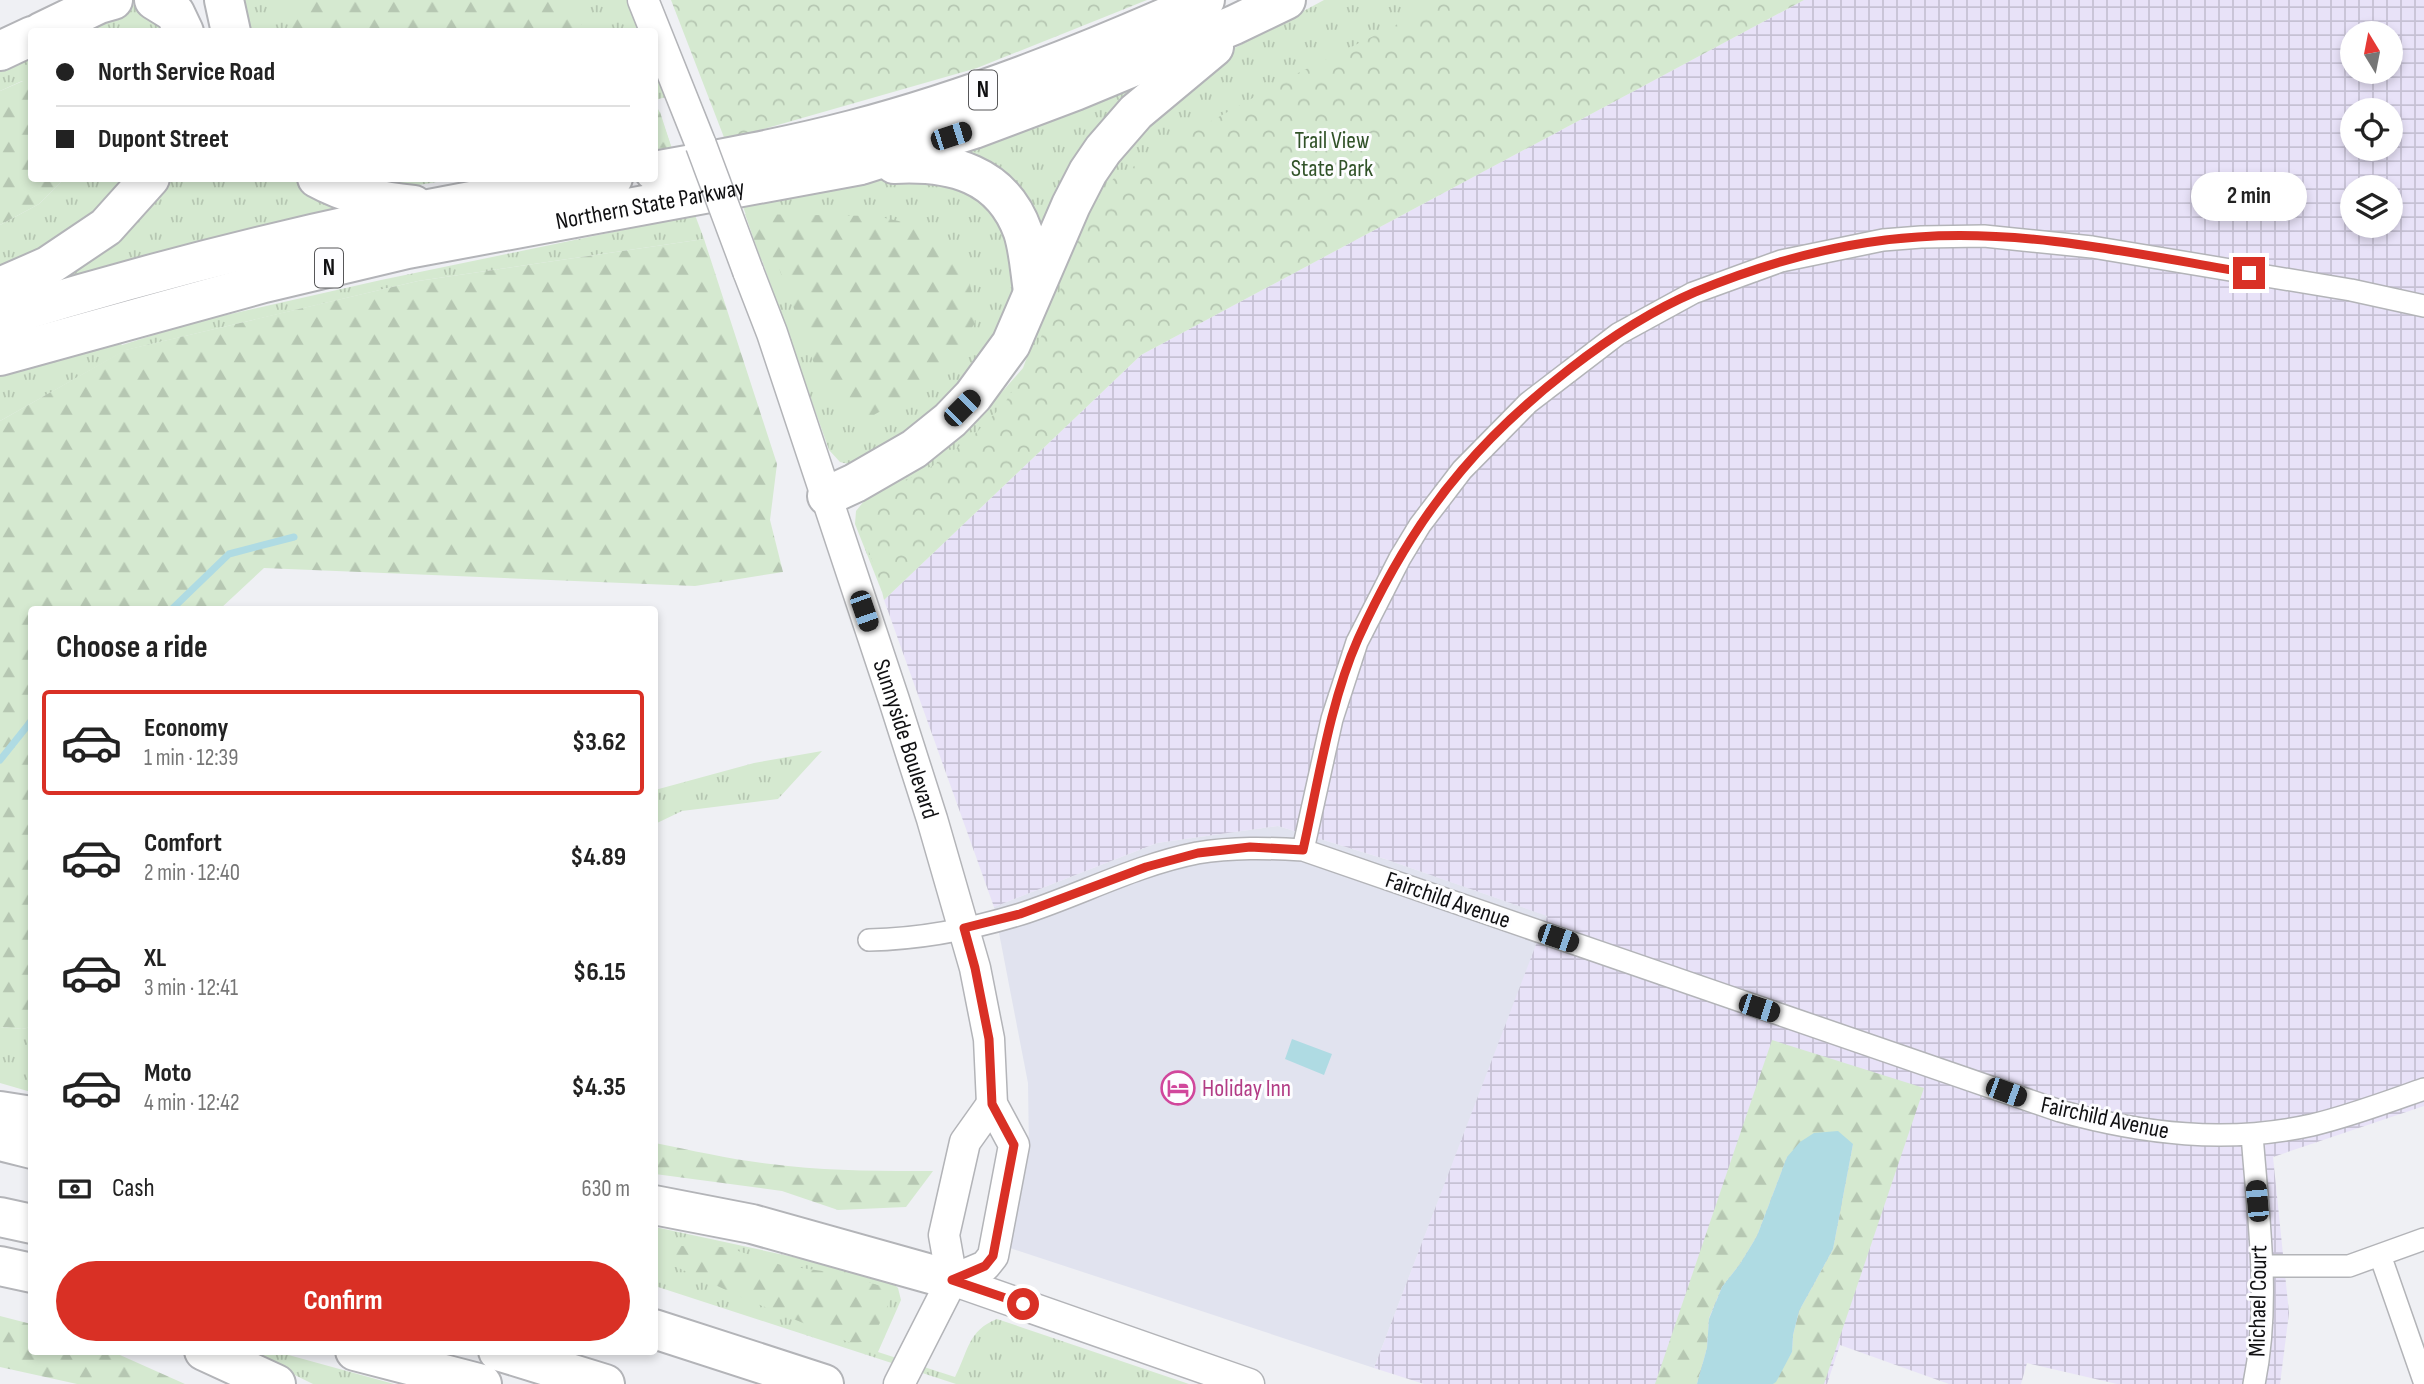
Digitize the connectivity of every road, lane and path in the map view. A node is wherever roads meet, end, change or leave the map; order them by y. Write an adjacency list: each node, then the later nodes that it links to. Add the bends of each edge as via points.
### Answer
1 (69, 0): 17 (main road)
2 (113, 0): 10 (highway)
3 (155, 0): 11 (highway, via 175,13)
4 (186, 0): 12 (highway)
5 (224, 0): 13 (highway)
6 (643, 0): 14 (main road, Sunnyside Boulevard, bridge)
7 (1205, 0): 20 (highway, Northern State Parkway / N, via 1107,44 989,88 751,155)
8 (1286, 0): 9 (highway, Northern State Parkway / N)
9 (1234, 25): 19 (highway, Northern State Parkway / N, via 974,129); 26 (highway, via 1136,112 1103,150 1071,205)
10 (49, 28)
11 (182, 28)
12 (191, 28)
13 (230, 28)
14 (654, 28)
15 (28, 38): 18 (highway)
16 (658, 38): 30 (main road, Sunnyside Boulevard, bridge, via 772,333)
17 (0, 40)
18 (0, 51)
19 (861, 165): 26 (highway, via 923,162 972,173 989,185 1014,212 1023,234); 29 (highway, Northern State Parkway / N, via 407,249 251,286)
20 (658, 170)
21 (146, 182): 25 (highway, via 106,227 48,267)
22 (326, 182): 24 (highway, via 386,202)
23 (591, 182): 24 (highway, Northern State Parkway / N)
24 (451, 206): 28 (highway, Northern State Parkway / N, via 319,232)
25 (0, 287)
26 (1033, 291): 30 (highway, via 1011,344 950,420 914,449)
27 (2424, 306): 31 (street, via 2092,247 1984,236 1870,243 1781,261 1693,293 1618,334 1528,403 1462,470 1420,526 1357,642 1332,719)
28 (0, 318)
29 (0, 356)
30 (827, 496): 32 (main road, Sunnyside Boulevard)
31 (1303, 850): 32 (street, Fairchild Avenue, via 1250,847 1198,853 1146,867 1020,914); 38 (street, Fairchild Avenue, via 2060,1111 2145,1130 2198,1136)
32 (964, 928): 33 (street, Fairchild Avenue, via 910,939); 35 (main road, Sunnyside Boulevard, via 989,1039)
33 (869, 940)
34 (2424, 1089): 38 (street, Fairchild Avenue, via 2312,1125)
35 (992, 1104): 49 (main road, via 965,1142 944,1235); 49 (main road, Sunnyside Boulevard, via 1014,1145 993,1256 985,1266)
36 (0, 1111): 37 (highway)
37 (28, 1115)
38 (2252, 1134): 47 (street, Michael Court)
39 (0, 1141): 40 (highway)
40 (28, 1148)
41 (658, 1206): 49 (highway, via 752,1224)
42 (0, 1217): 43 (highway)
43 (28, 1223)
44 (2424, 1239): 45 (street)
45 (2380, 1255): 47 (street, via 2349,1266); 54 (street)
46 (0, 1266): 48 (highway)
47 (2263, 1266): 61 (street, Michael Court, via 2262,1339)
48 (28, 1272)
49 (952, 1280): 59 (main road); 60 (main road)
50 (658, 1330): 58 (highway)
51 (213, 1355): 55 (highway)
52 (370, 1355): 56 (highway)
53 (511, 1355): 57 (highway)
54 (2424, 1381)
55 (276, 1384)
56 (482, 1384)
57 (605, 1384)
58 (824, 1384)
59 (899, 1384)
60 (1249, 1384)
61 (2254, 1384)

